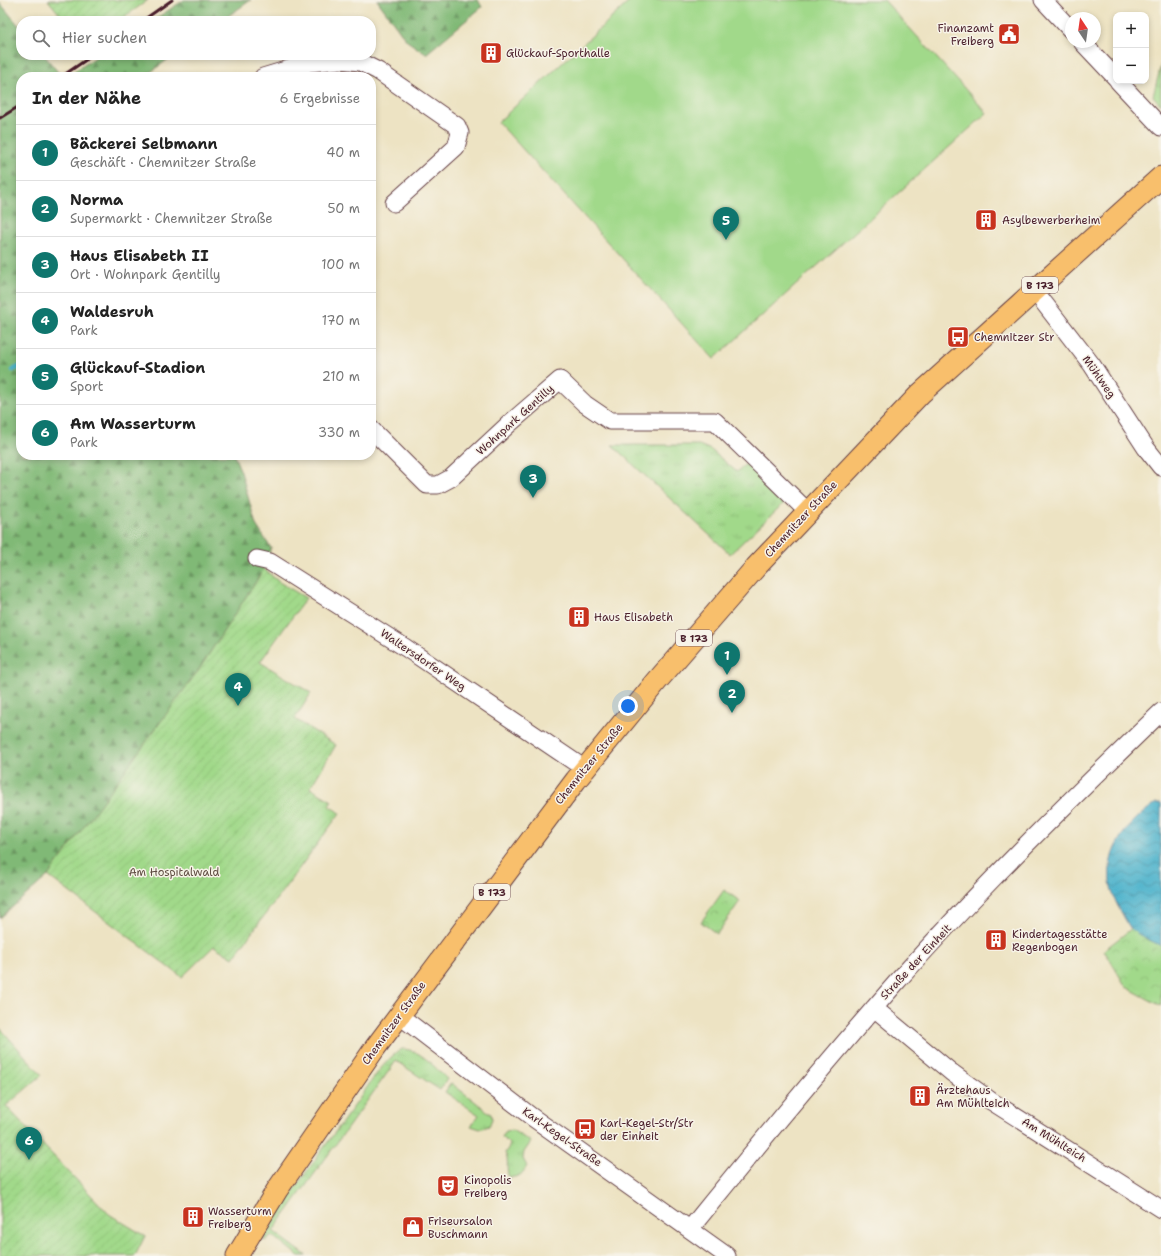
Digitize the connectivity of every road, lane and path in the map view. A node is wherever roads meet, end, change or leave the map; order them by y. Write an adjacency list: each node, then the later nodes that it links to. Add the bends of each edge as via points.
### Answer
1 (1043, 0): 2 (street)
2 (1065, 24)
3 (1088, 48): 7 (street)
4 (341, 60): 6 (street, via 309,63)
5 (341, 60): 11 (street, via 360,62 378,71 457,126 460,133 456,147)
6 (279, 72)
7 (1113, 75)
8 (1121, 84): 9 (street)
9 (1161, 127)
10 (1161, 177): 12 (main road, Chemnitzer Straße / B 173)
11 (394, 203)
12 (1034, 290): 14 (street, Mühlweg, via 1092,365); 15 (main road, Chemnitzer Straße / B 173, via 920,394)
13 (376, 434): 15 (street, Wohnpark Gentilly, via 427,485 438,485 451,478 560,380 585,404 610,421 715,421)
14 (1161, 467)
15 (807, 511): 18 (main road, Chemnitzer Straße / B 173, via 716,612)
16 (257, 558): 18 (street, Waltersdorfer Weg, via 270,562 357,616)
17 (1161, 712): 19 (street, Straße der Einheit, via 1042,827)
18 (585, 769): 20 (main road, Chemnitzer Straße / B 173)
19 (874, 1008): 21 (street, Am Mühlteich, via 951,1072 991,1101); 22 (street, Straße der Einheit, via 780,1116)
20 (400, 1016): 22 (street, Karl-Kegel-Straße, via 493,1088); 23 (main road, Chemnitzer Straße / B 173, via 277,1190)
21 (1161, 1209)
22 (690, 1229): 24 (street, Karl-Kegel-Straße)
23 (237, 1256)
24 (727, 1256)

